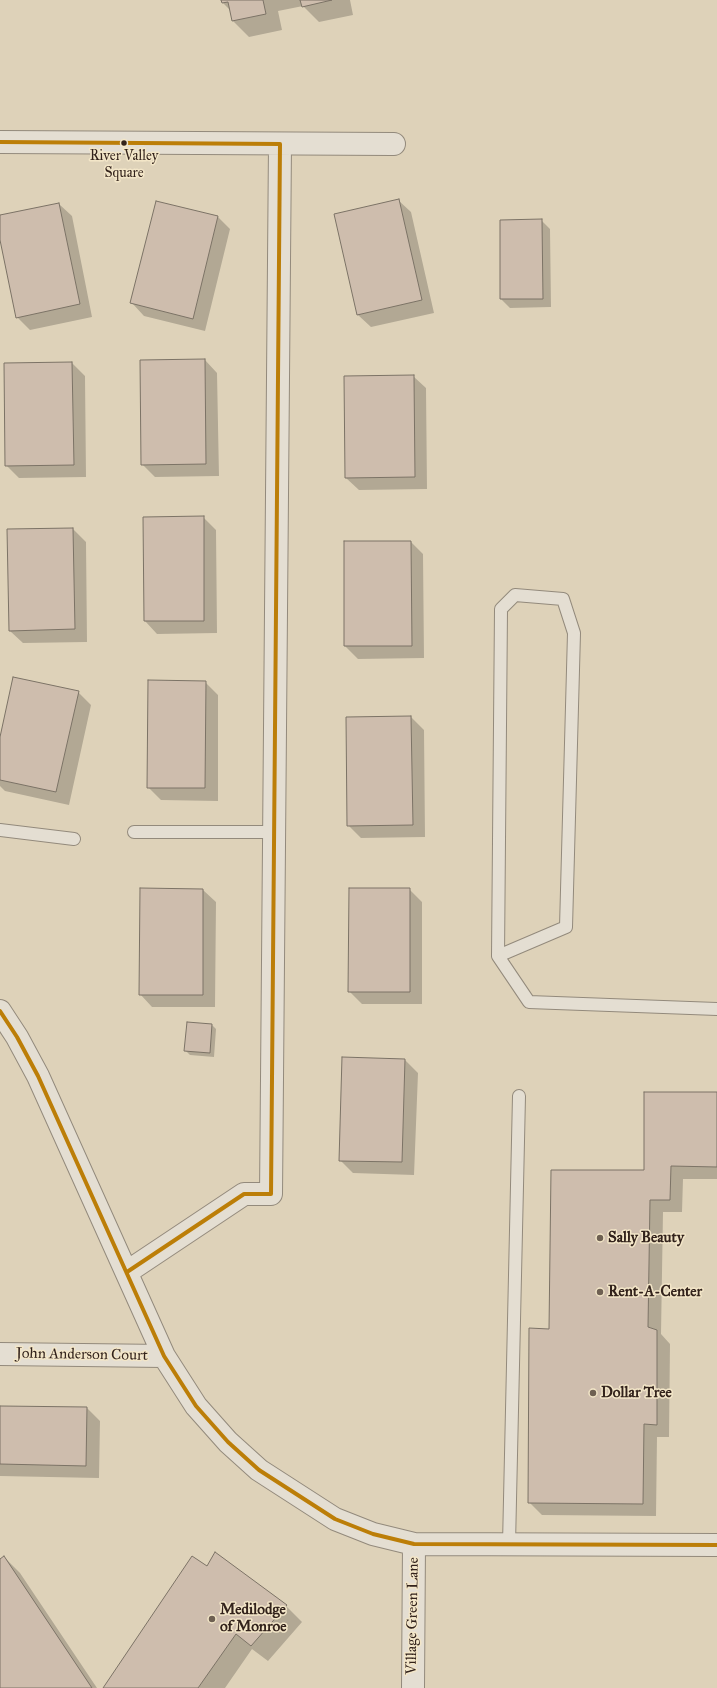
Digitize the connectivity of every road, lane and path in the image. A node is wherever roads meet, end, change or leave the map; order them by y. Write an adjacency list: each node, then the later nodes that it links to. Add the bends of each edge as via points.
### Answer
1 (0, 142): 2 (street)
2 (280, 144): 3 (street); 6 (street)
3 (394, 144)
4 (0, 830): 7 (lane)
5 (134, 832): 6 (lane)
6 (274, 832): 12 (street, via 271,1194 244,1194)
7 (74, 839)
8 (498, 956): 8 (lane, via 501,609 515,595 564,598 574,633 566,927); 9 (lane, via 529,1002)
9 (717, 1009)
10 (0, 1011): 12 (street, via 38,1076)
11 (519, 1096): 16 (lane)
12 (127, 1272): 14 (street)
13 (0, 1354): 14 (street, John Anderson Court)
14 (164, 1356): 15 (street, via 196,1406 228,1442 259,1470 335,1518 373,1534)
15 (414, 1544): 16 (street); 18 (street, Village Green Lane)
16 (509, 1544): 17 (street)
17 (717, 1545)
18 (413, 1688)

